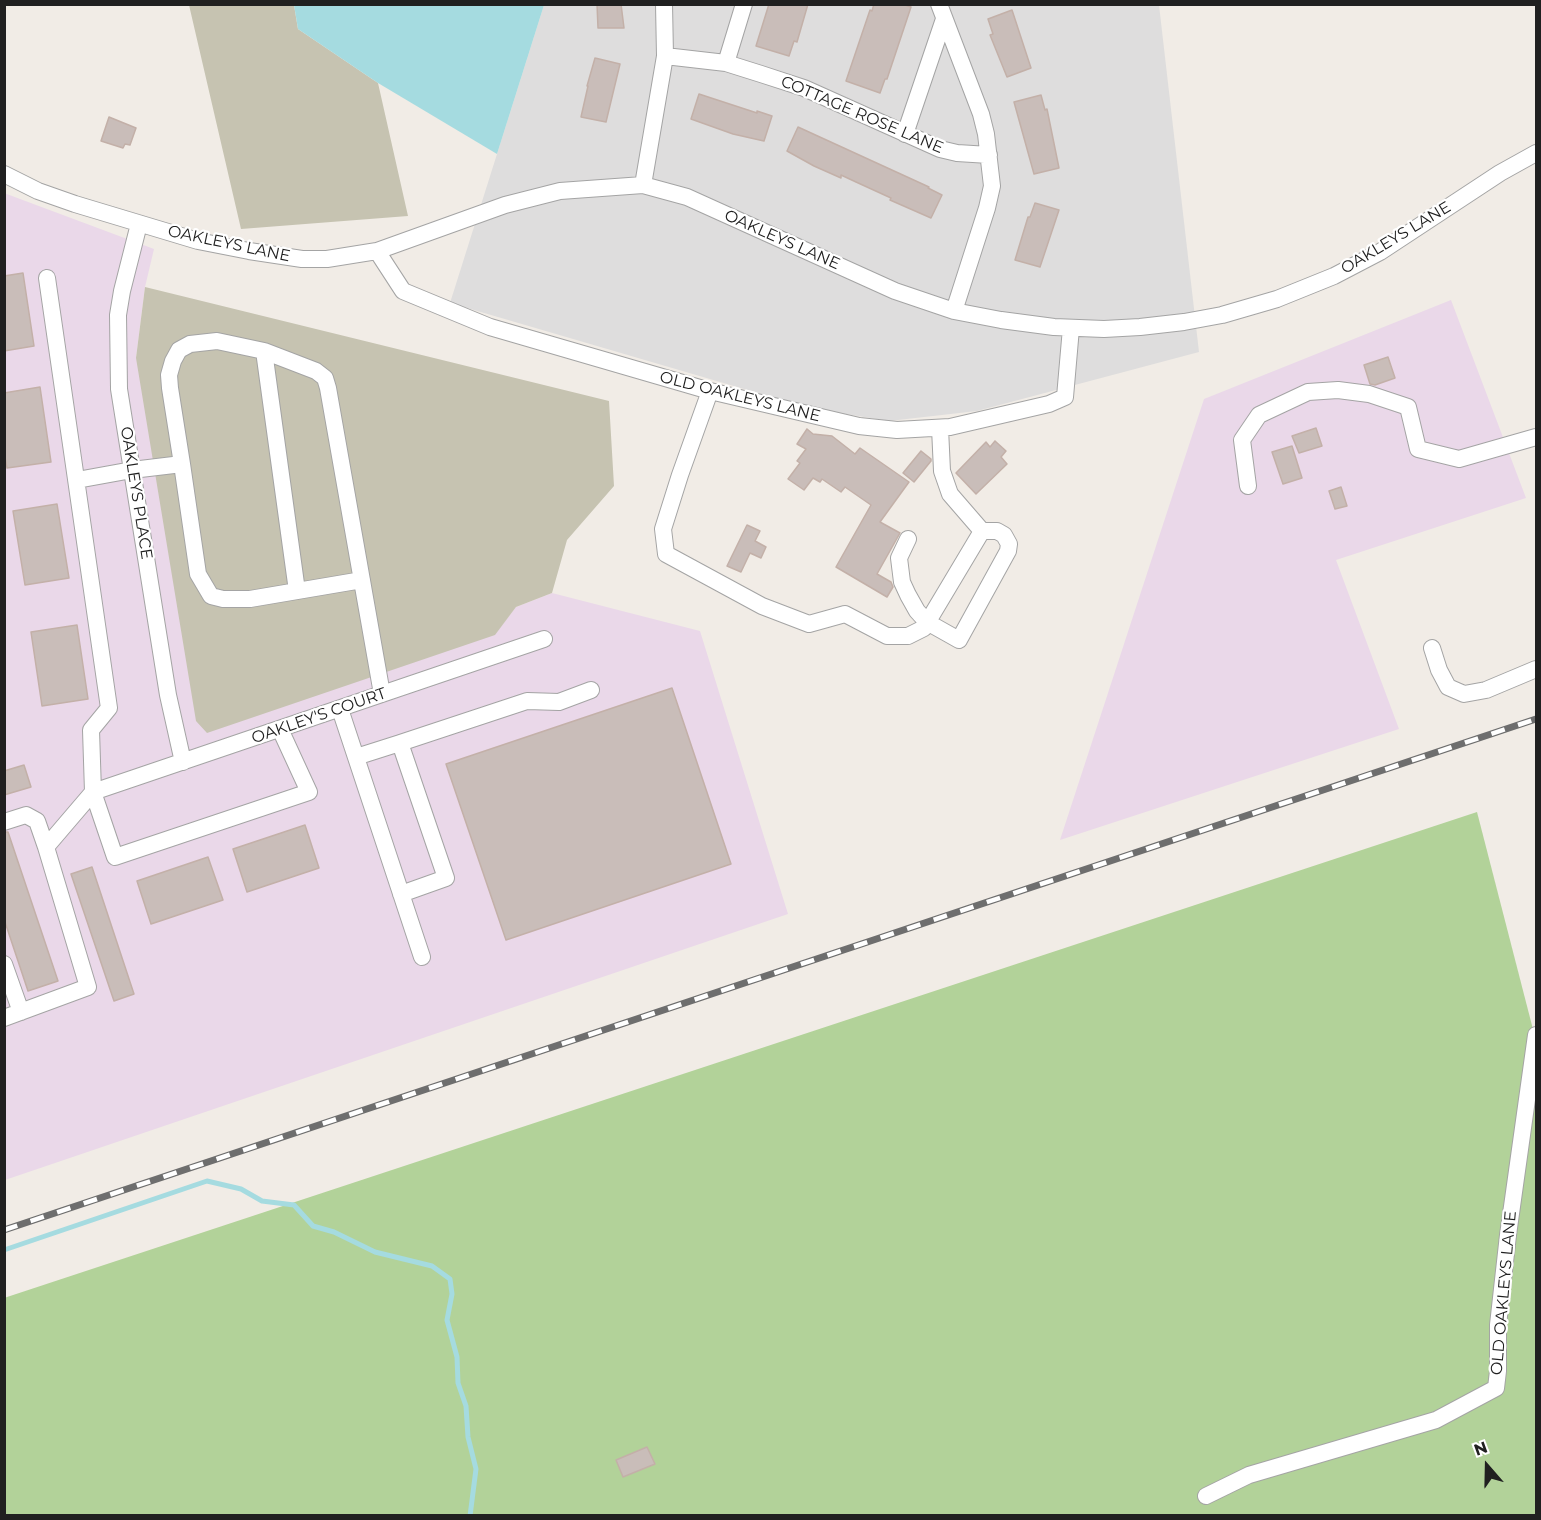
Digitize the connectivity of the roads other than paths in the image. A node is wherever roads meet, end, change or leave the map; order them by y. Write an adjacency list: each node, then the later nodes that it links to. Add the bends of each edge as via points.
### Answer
1 (664, 4): 4 (street)
2 (744, 4): 5 (street)
3 (941, 12): 6 (street); 8 (street, via 981,114)
4 (664, 56): 5 (street, COTTAGE ROSE LANE); 10 (street)
5 (726, 63): 6 (street, COTTAGE ROSE LANE, via 804,88)
6 (905, 134): 8 (street, COTTAGE ROSE LANE, via 940,149)
7 (1536, 153): 15 (street, OAKLEYS LANE, via 1380,252 1277,299 1184,322)
8 (989, 155): 14 (street, via 990,198)
9 (4, 174): 11 (street, OAKLEYS LANE, via 66,201)
10 (643, 185): 12 (street, OAKLEYS LANE, via 536,196); 14 (street, OAKLEYS LANE, via 687,197 895,291)
11 (139, 224): 12 (street, OAKLEYS LANE, via 198,241 276,256 327,259); 21 (street, OAKLEYS PLACE, via 118,315 119,389)
12 (378, 251): 17 (street, OLD OAKLEYS LANE, via 404,291 490,327)
13 (47, 278): 22 (street)
14 (954, 311): 15 (street, OAKLEYS LANE)
15 (1071, 328): 18 (street, OLD OAKLEYS LANE, via 1065,397 981,421)
16 (264, 351): 20 (street, via 217,341 190,344 179,350 169,375); 26 (street, via 325,378); 27 (street)
17 (710, 391): 18 (street, OLD OAKLEYS LANE, via 859,426 897,430); 28 (street, via 663,529 666,554 762,606 809,624 845,614 886,636 908,636 924,628)
18 (940, 428): 24 (street, via 942,471 950,494)
19 (1536, 437): 23 (street, via 1459,459 1418,449 1408,408 1369,394 1308,392 1259,415 1242,440)
20 (182, 464): 21 (street); 27 (street, via 198,574 211,596 250,599)
21 (132, 470): 22 (street); 38 (street, OAKLEYS PLACE, via 168,695)
22 (77, 480): 39 (street, via 109,708 91,730)
23 (1248, 486)
24 (982, 531): 28 (street); 28 (street, via 997,531 1010,544 959,640)
25 (908, 539): 28 (street, via 899,558 902,582)
26 (362, 580): 27 (street); 33 (street)
27 (297, 591)
28 (927, 622)
29 (544, 639): 33 (street, OAKLEY'S COURT)
30 (1432, 648): 31 (street, via 1448,687 1464,694 1486,690)
31 (1536, 669)
32 (591, 690): 36 (street, via 560,702 527,701)
33 (382, 694): 34 (street, OAKLEY'S COURT)
34 (340, 708): 35 (street, OAKLEY'S COURT); 37 (street)
35 (280, 729): 38 (street, OAKLEY'S COURT); 39 (street, via 309,792 115,857)
36 (399, 743): 37 (street); 42 (street, via 446,878)
37 (356, 757): 42 (street)
38 (183, 762): 39 (street, OAKLEY'S COURT)
39 (93, 792): 41 (street)
40 (4, 822): 41 (street, via 26,815 37,821)
41 (46, 847): 45 (street, via 88,987)
42 (401, 894): 43 (street)
43 (423, 957)
44 (4, 964): 45 (street)
45 (21, 1012): 46 (street)
46 (4, 1018)
47 (1536, 1035): 48 (street, OLD OAKLEYS LANE, via 1508,1235 1496,1388 1436,1420 1249,1475)
48 (1206, 1496)

